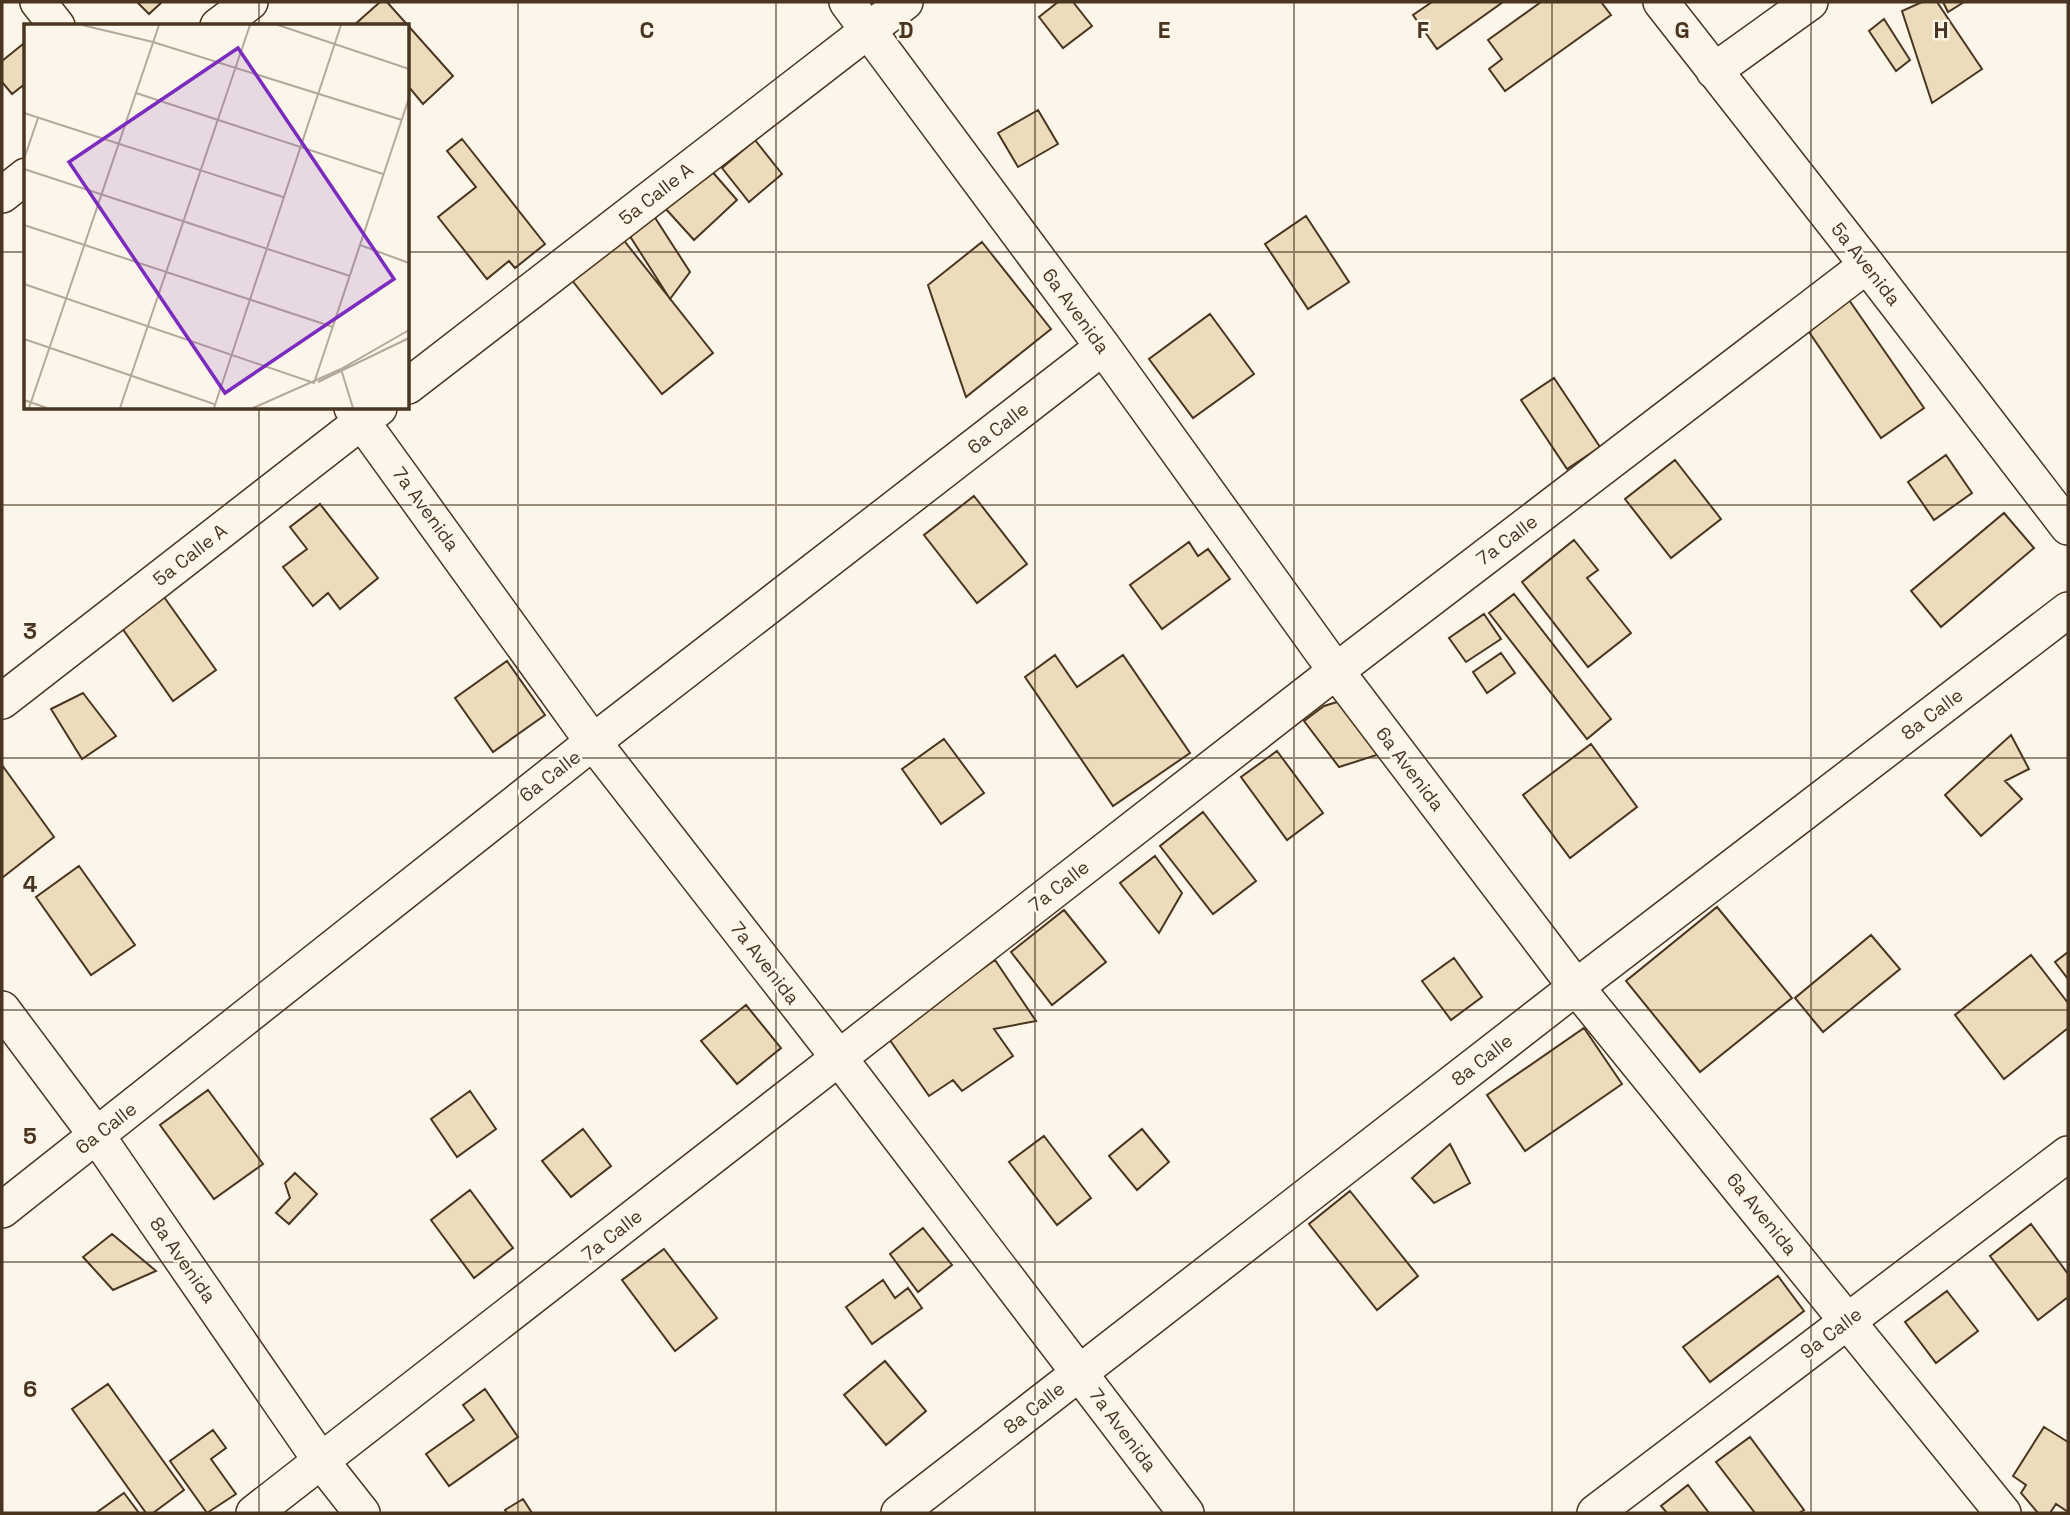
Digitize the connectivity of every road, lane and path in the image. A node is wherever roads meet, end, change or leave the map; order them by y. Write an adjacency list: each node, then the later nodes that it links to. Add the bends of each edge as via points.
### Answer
1 (38, 2): 7 (street)
2 (250, 2): 8 (street)
3 (847, 2): 9 (street, 6a Avenida)
4 (905, 2): 9 (street, 5a Calle A)
5 (1661, 2): 10 (street, 5a Avenida)
6 (1810, 2): 10 (street)
7 (55, 24)
8 (221, 24)
9 (869, 29): 14 (street, 6a Avenida); 15 (street, 5a Calle A)
10 (1714, 71): 13 (street, 5a Avenida)
11 (24, 178): 12 (street)
12 (2, 195)
13 (1867, 265): 17 (street, 5a Avenida); 19 (street, 7a Calle)
14 (1103, 347): 19 (street, 6a Avenida); 21 (street, 6a Calle)
15 (410, 384)
16 (364, 412): 20 (street, 5a Calle A); 21 (street, 7a Avenida)
17 (2068, 527)
18 (2068, 610): 22 (street, 8a Calle)
19 (1336, 671): 22 (street, 6a Avenida); 24 (street, 7a Calle)
20 (2, 701)
21 (593, 742): 24 (street, 7a Avenida); 25 (street, 6a Calle)
22 (1576, 987): 28 (street, 6a Avenida); 29 (street, 8a Calle)
23 (2, 1009): 25 (street, 8a Avenida)
24 (839, 1058): 29 (street, 7a Avenida); 30 (street, 7a Calle)
25 (97, 1136): 27 (street, 6a Calle); 30 (street, 8a Avenida)
26 (2068, 1154): 28 (street, 9a Calle)
27 (2, 1210)
28 (1848, 1319): 35 (street, 9a Calle); 36 (street, 6a Avenida)
29 (1080, 1373): 33 (street, 8a Calle); 34 (street, 7a Avenida)
30 (321, 1461): 31 (street, 7a Calle); 32 (street, 8a Avenida)
31 (254, 1513)
32 (362, 1513)
33 (899, 1513)
34 (1186, 1513)
35 (1595, 1513)
36 (2003, 1513)

